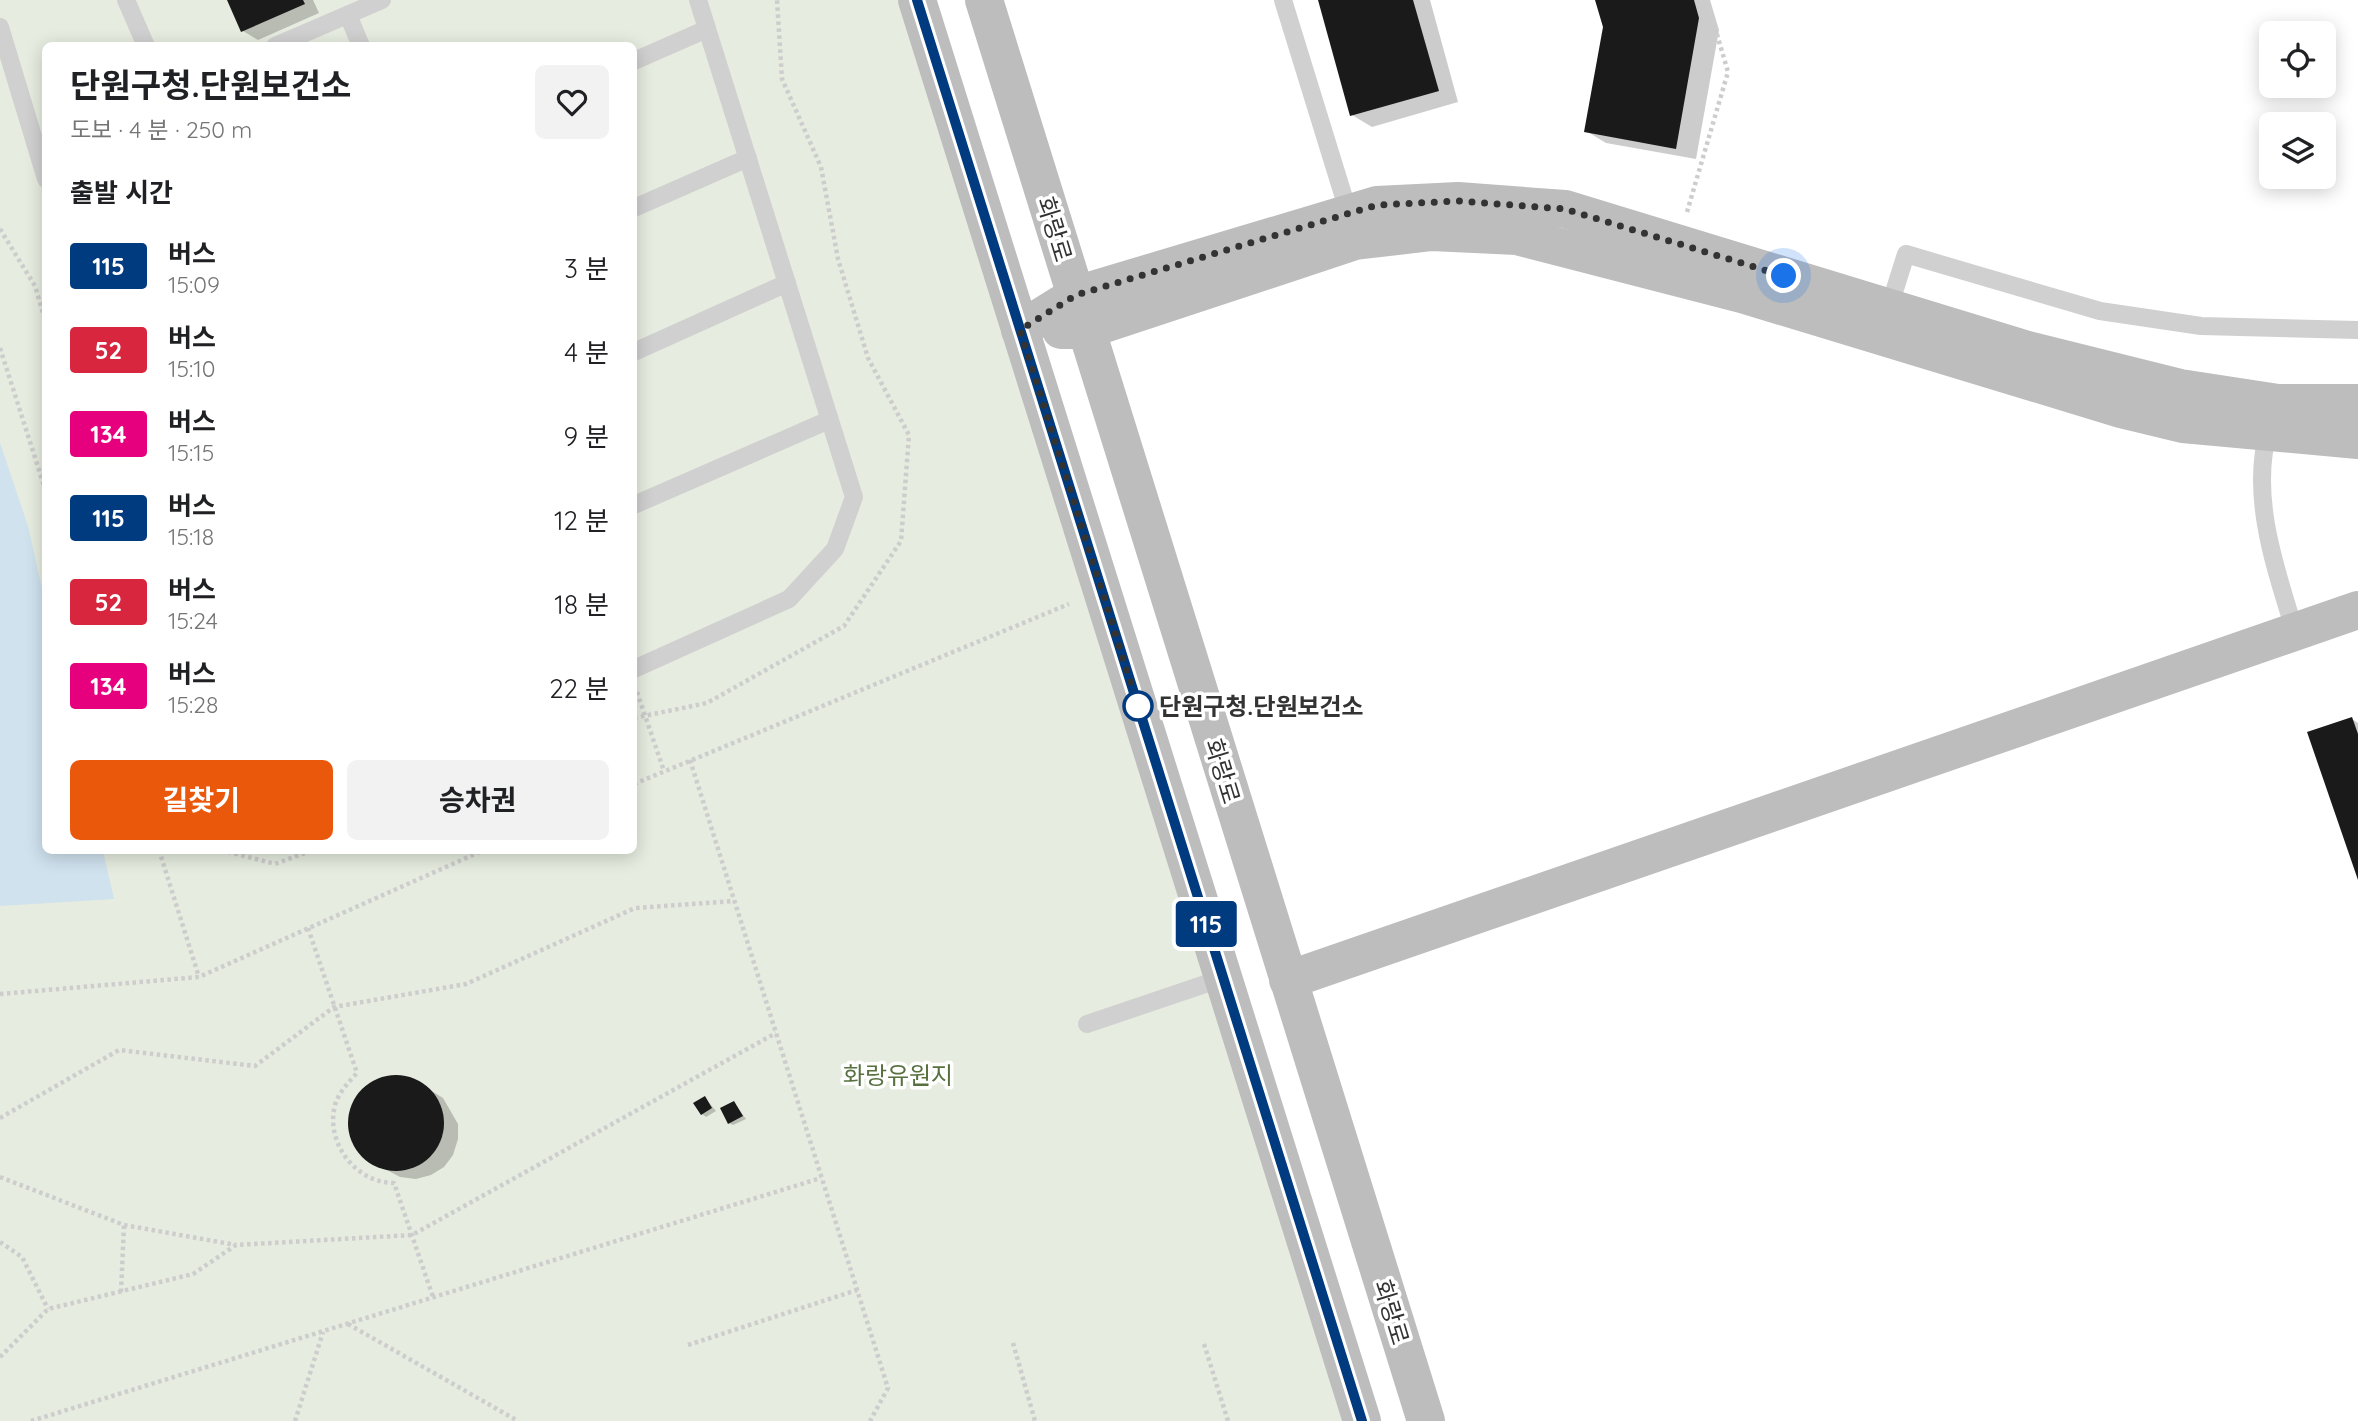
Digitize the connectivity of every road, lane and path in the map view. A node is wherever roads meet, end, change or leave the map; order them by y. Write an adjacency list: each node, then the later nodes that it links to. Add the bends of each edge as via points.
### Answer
1 (126, 0): 11 (lane)
2 (382, 0): 8 (lane)
3 (698, 0): 10 (lane)
4 (917, 0): 25 (street)
5 (984, 0): 24 (street, 화랑로)
6 (1283, 0): 18 (lane)
7 (1707, 0): 20 (path, via 1728,72)
8 (348, 15): 12 (lane); 13 (lane)
9 (0, 27): 15 (lane)
10 (707, 29): 14 (lane); 16 (lane)
11 (144, 42)
12 (284, 42)
13 (359, 42)
14 (637, 60)
15 (41, 145)
16 (748, 158): 17 (lane); 21 (lane)
17 (637, 207)
18 (1349, 214): 20 (street, via 1377,205 1458,201 1565,209); 24 (street)
19 (0, 229): 23 (path, via 35,286)
20 (1678, 243): 22 (street)
21 (787, 283): 28 (lane); 31 (lane)
22 (1889, 308): 26 (lane, via 1906,254 2100,311 2201,326); 30 (street)
23 (42, 310)
24 (1081, 312): 25 (street); 30 (street, via 1355,241 1432,232 1517,236 1742,294 2183,424); 51 (street, 화랑로)
25 (1020, 330): 35 (street)
26 (2358, 330)
27 (0, 348): 33 (path)
28 (637, 351)
29 (2358, 403): 30 (street)
30 (2272, 418): 32 (street); 37 (lane, via 2262,485 2270,545)
31 (829, 420): 34 (lane); 38 (lane, via 854,497 835,549 789,599)
32 (2358, 440)
33 (42, 479)
34 (637, 504)
35 (1102, 591): 40 (path); 50 (street)
36 (2358, 610): 37 (street)
37 (2295, 632): 51 (street)
38 (637, 668)
39 (637, 690): 41 (path)
40 (690, 760): 41 (path); 47 (path)
41 (664, 771): 42 (path)
42 (637, 783)
43 (160, 854): 49 (path)
44 (236, 854): 45 (path, via 275,864)
45 (302, 854)
46 (475, 854): 48 (path)
47 (734, 901): 53 (path, via 635,908 466,984); 55 (path)
48 (308, 928): 49 (path); 53 (path)
49 (199, 976): 52 (path)
50 (1223, 978): 54 (lane); 79 (street)
51 (1289, 980): 80 (street, 화랑로)
52 (0, 994)
53 (334, 1007): 56 (path, via 255,1066 119,1050); 60 (path, via 357,1073 335,1106 333,1126 338,1145 349,1163 365,1176 394,1183)
54 (1087, 1024)
55 (776, 1033): 58 (path); 60 (path)
56 (0, 1118)
57 (0, 1177): 59 (path)
58 (821, 1178): 63 (path); 65 (path)
59 (124, 1225): 62 (path); 64 (path)
60 (412, 1235): 62 (path); 65 (path)
61 (0, 1242): 66 (path, via 22,1256)
62 (236, 1245): 64 (path, via 193,1274)
63 (856, 1290): 71 (path); 76 (path, via 888,1388)
64 (121, 1292): 66 (path)
65 (433, 1297): 67 (path)
66 (48, 1310): 72 (path)
67 (347, 1324): 68 (path); 75 (path)
68 (323, 1331): 73 (path); 74 (path)
69 (1013, 1343): 77 (path)
70 (1204, 1344): 78 (path)
71 (688, 1345)
72 (0, 1357)
73 (31, 1421)
74 (295, 1421)
75 (518, 1421)
76 (870, 1421)
77 (1035, 1421)
78 (1228, 1421)
79 (1362, 1421)
80 (1426, 1421)

